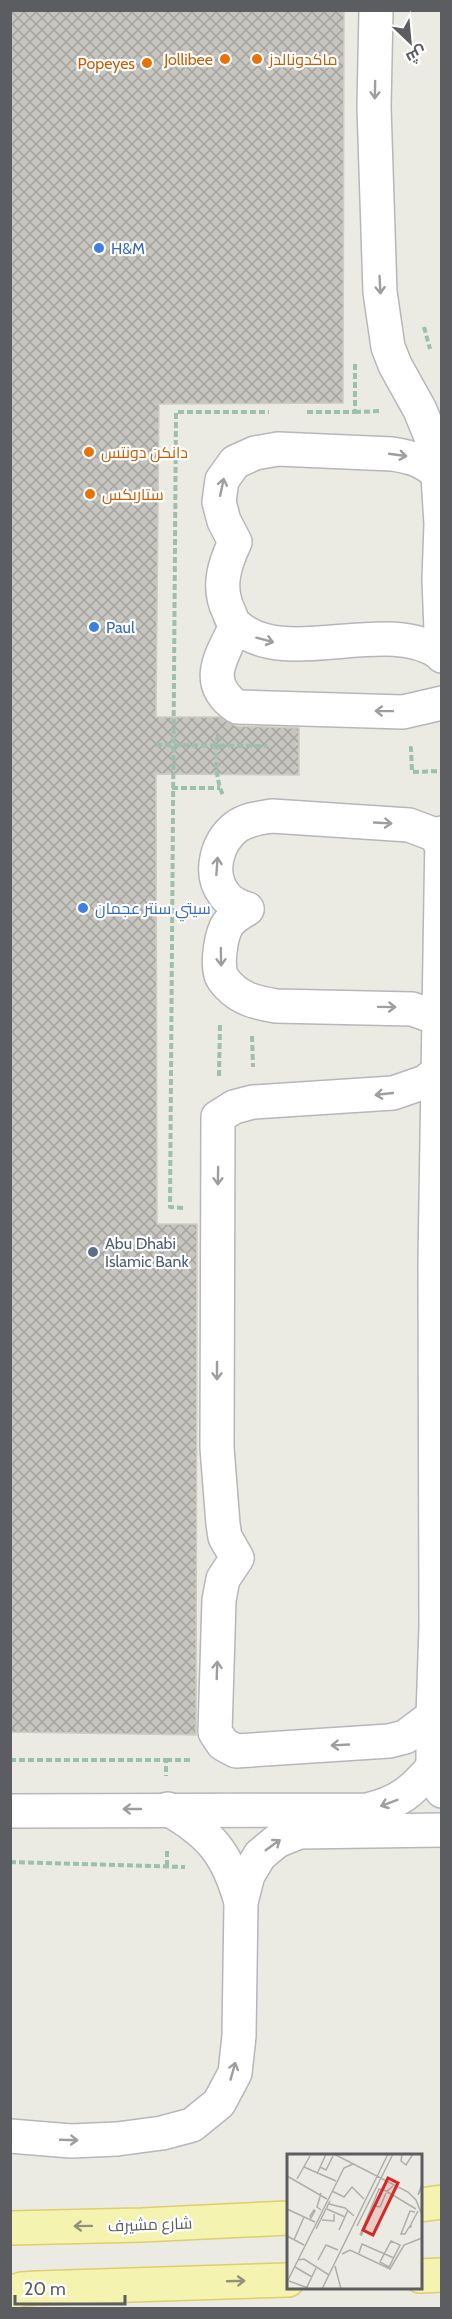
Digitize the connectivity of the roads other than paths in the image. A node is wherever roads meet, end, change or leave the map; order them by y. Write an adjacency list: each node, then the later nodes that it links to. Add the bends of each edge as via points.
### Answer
1 (376, 10): 2 (lane, one-way to 2, via 375,151 385,330 395,365 431,437)
2 (439, 476): 3 (lane, one-way to 2, via 224,601 222,577 235,542 219,502 222,480 235,462 278,449 392,454 426,463); 4 (lane)
3 (236, 626): 4 (lane, one-way to 4, via 255,638 278,644 406,640 432,647); 5 (lane, one-way to 3, via 417,710 387,711 237,707 225,699 216,677)
4 (441, 655)
5 (441, 703)
6 (441, 833): 7 (lane)
7 (441, 843): 8 (lane); 8 (lane, one-way to 8, via 433,834 409,825 272,816 238,825 224,839 216,866 225,896 247,909 236,915 220,945 221,975 243,997 276,1006 402,1008 422,1012)
8 (438, 1021): 9 (lane)
9 (437, 1073): 10 (lane); 10 (lane, via 393,1093 253,1102 218,1117 217,1448 223,1524 237,1558 223,1579 219,1600 215,1732 223,1744 236,1751 374,1743 405,1737)
10 (433, 1716): 11 (lane)
11 (437, 1779): 12 (lane, one-way to 12, via 400,1799 367,1810)
12 (168, 1809): 13 (lane, one-way to 13); 15 (lane, via 207,1836 222,1854)
13 (10, 1811)
14 (441, 1830): 15 (lane, one-way to 14, via 248,1875 260,1855 277,1841 299,1832)
15 (241, 1902): 16 (lane, one-way to 15, via 71,2141 162,2133 192,2125 219,2103 235,2073)
16 (10, 2136)
17 (441, 2202): 18 (main road)
18 (422, 2205)
19 (422, 2214): 20 (main road)
20 (441, 2214)
21 (287, 2218): 22 (main road, شارع مشيرف, one-way to 22)
22 (10, 2228)
23 (441, 2275): 24 (main road)
24 (422, 2276)
25 (287, 2280): 26 (main road, one-way to 25)
26 (10, 2292)

